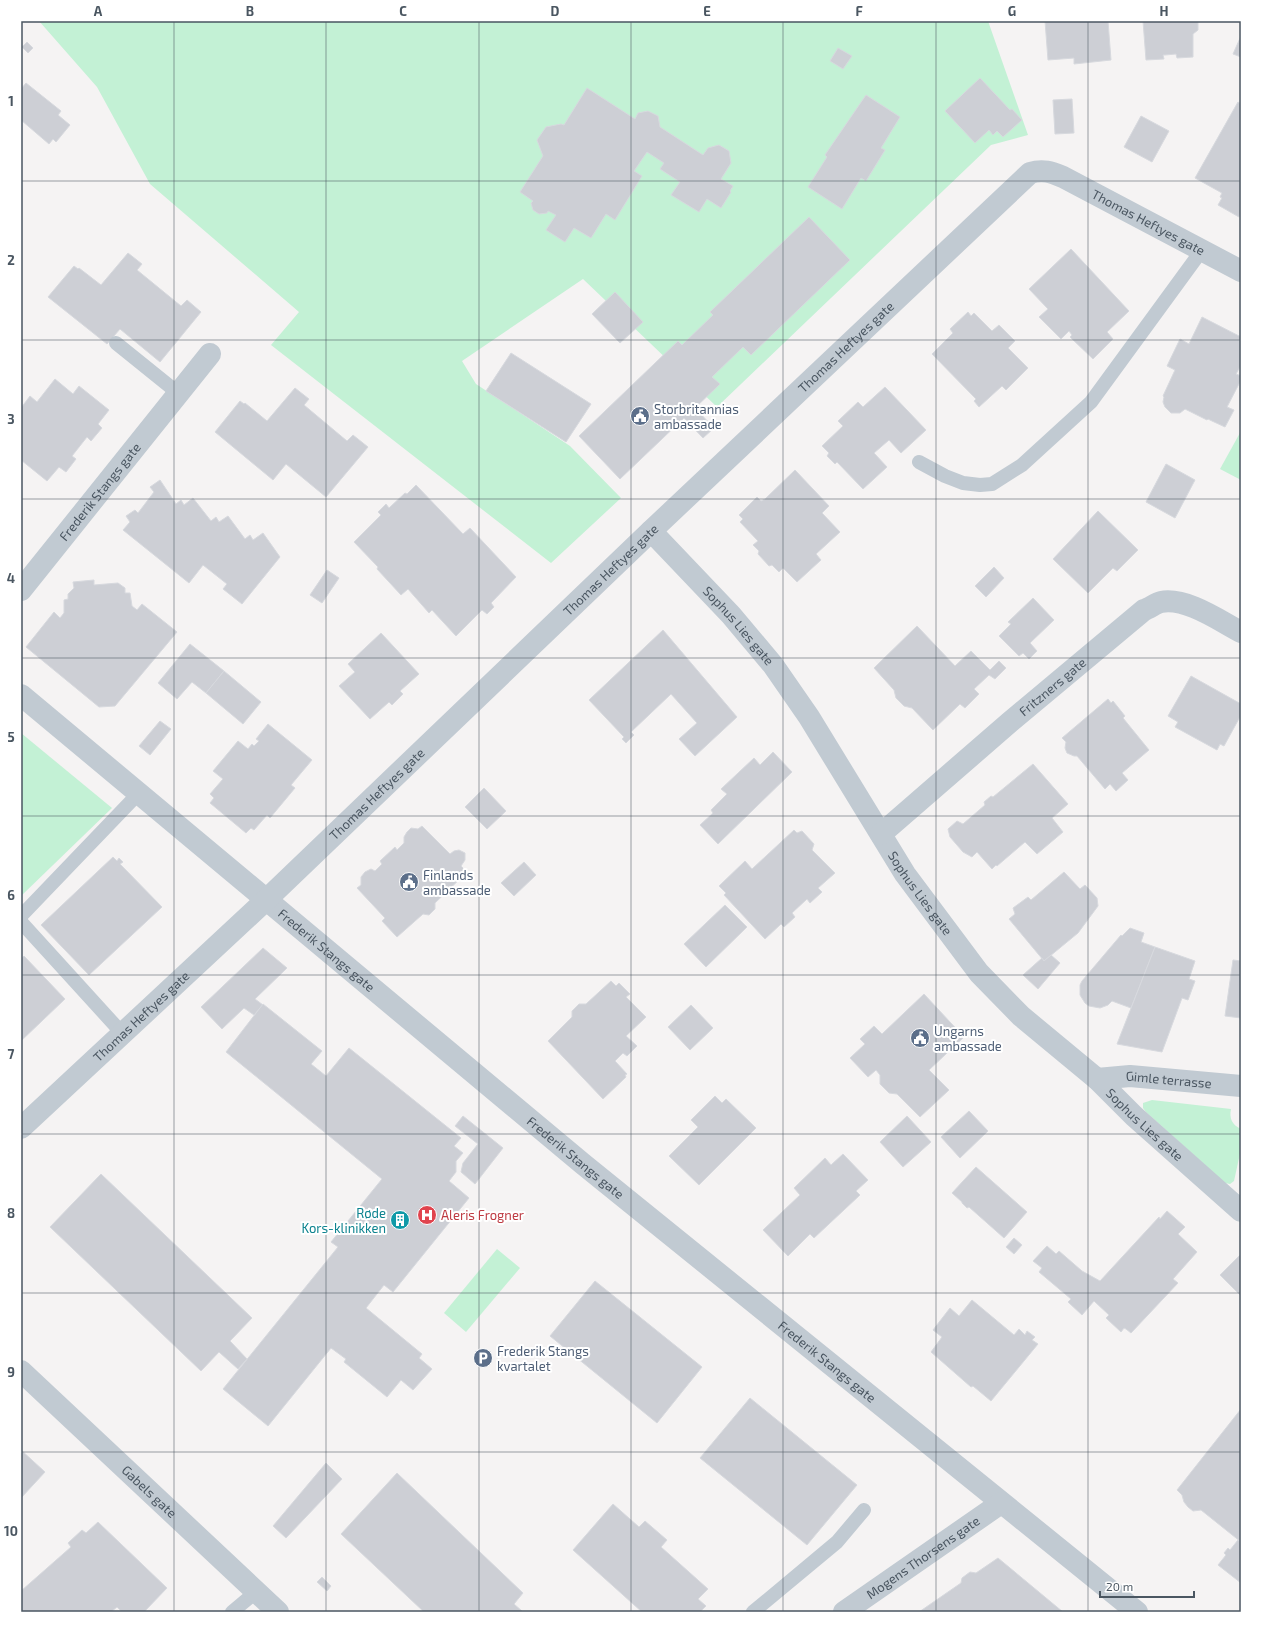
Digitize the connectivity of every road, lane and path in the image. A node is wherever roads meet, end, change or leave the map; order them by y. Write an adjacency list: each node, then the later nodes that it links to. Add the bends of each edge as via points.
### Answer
1 (1202, 250): 2 (street, Thomas Heftyes gate); 6 (lane, via 1091,402 1022,465 992,484 980,485 963,483); 7 (street, Thomas Heftyes gate, via 1057,174 1039,170 1030,173)
2 (1241, 271)
3 (116, 343): 5 (lane)
4 (210, 354): 5 (street, Frederik Stangs gate)
5 (178, 393): 8 (street, Frederik Stangs gate)
6 (919, 462)
7 (651, 531): 12 (street, Sophus Lies gate, via 773,665 809,717); 13 (street, Thomas Heftyes gate)
8 (21, 590)
9 (1241, 632): 12 (street, Fritzners gate, via 1196,608 1178,602 1161,602 1144,610)
10 (21, 696): 11 (street, Frederik Stangs gate)
11 (138, 794): 13 (street, Frederik Stangs gate); 14 (lane)
12 (881, 834): 17 (street, Sophus Lies gate, via 905,874 979,973 1021,1016)
13 (266, 900): 16 (street, Thomas Heftyes gate); 22 (street, Frederik Stangs gate, via 589,1170)
14 (21, 916)
15 (21, 922): 16 (lane)
16 (122, 1033): 19 (street, Thomas Heftyes gate)
17 (1097, 1079): 18 (street, Gimle terrasse, via 1137,1076); 20 (street, Sophus Lies gate, via 1134,1116)
18 (1241, 1086)
19 (21, 1128)
20 (1241, 1211)
21 (21, 1371): 24 (street, Gabels gate)
22 (1001, 1503): 28 (street, Mogens Thorsens gate); 29 (street, Frederik Stangs gate)
23 (864, 1510): 27 (lane, via 837,1542)
24 (257, 1591): 25 (lane); 26 (street, Gabels gate)
25 (232, 1612)
26 (278, 1612)
27 (753, 1612)
28 (844, 1612)
29 (1137, 1612)

